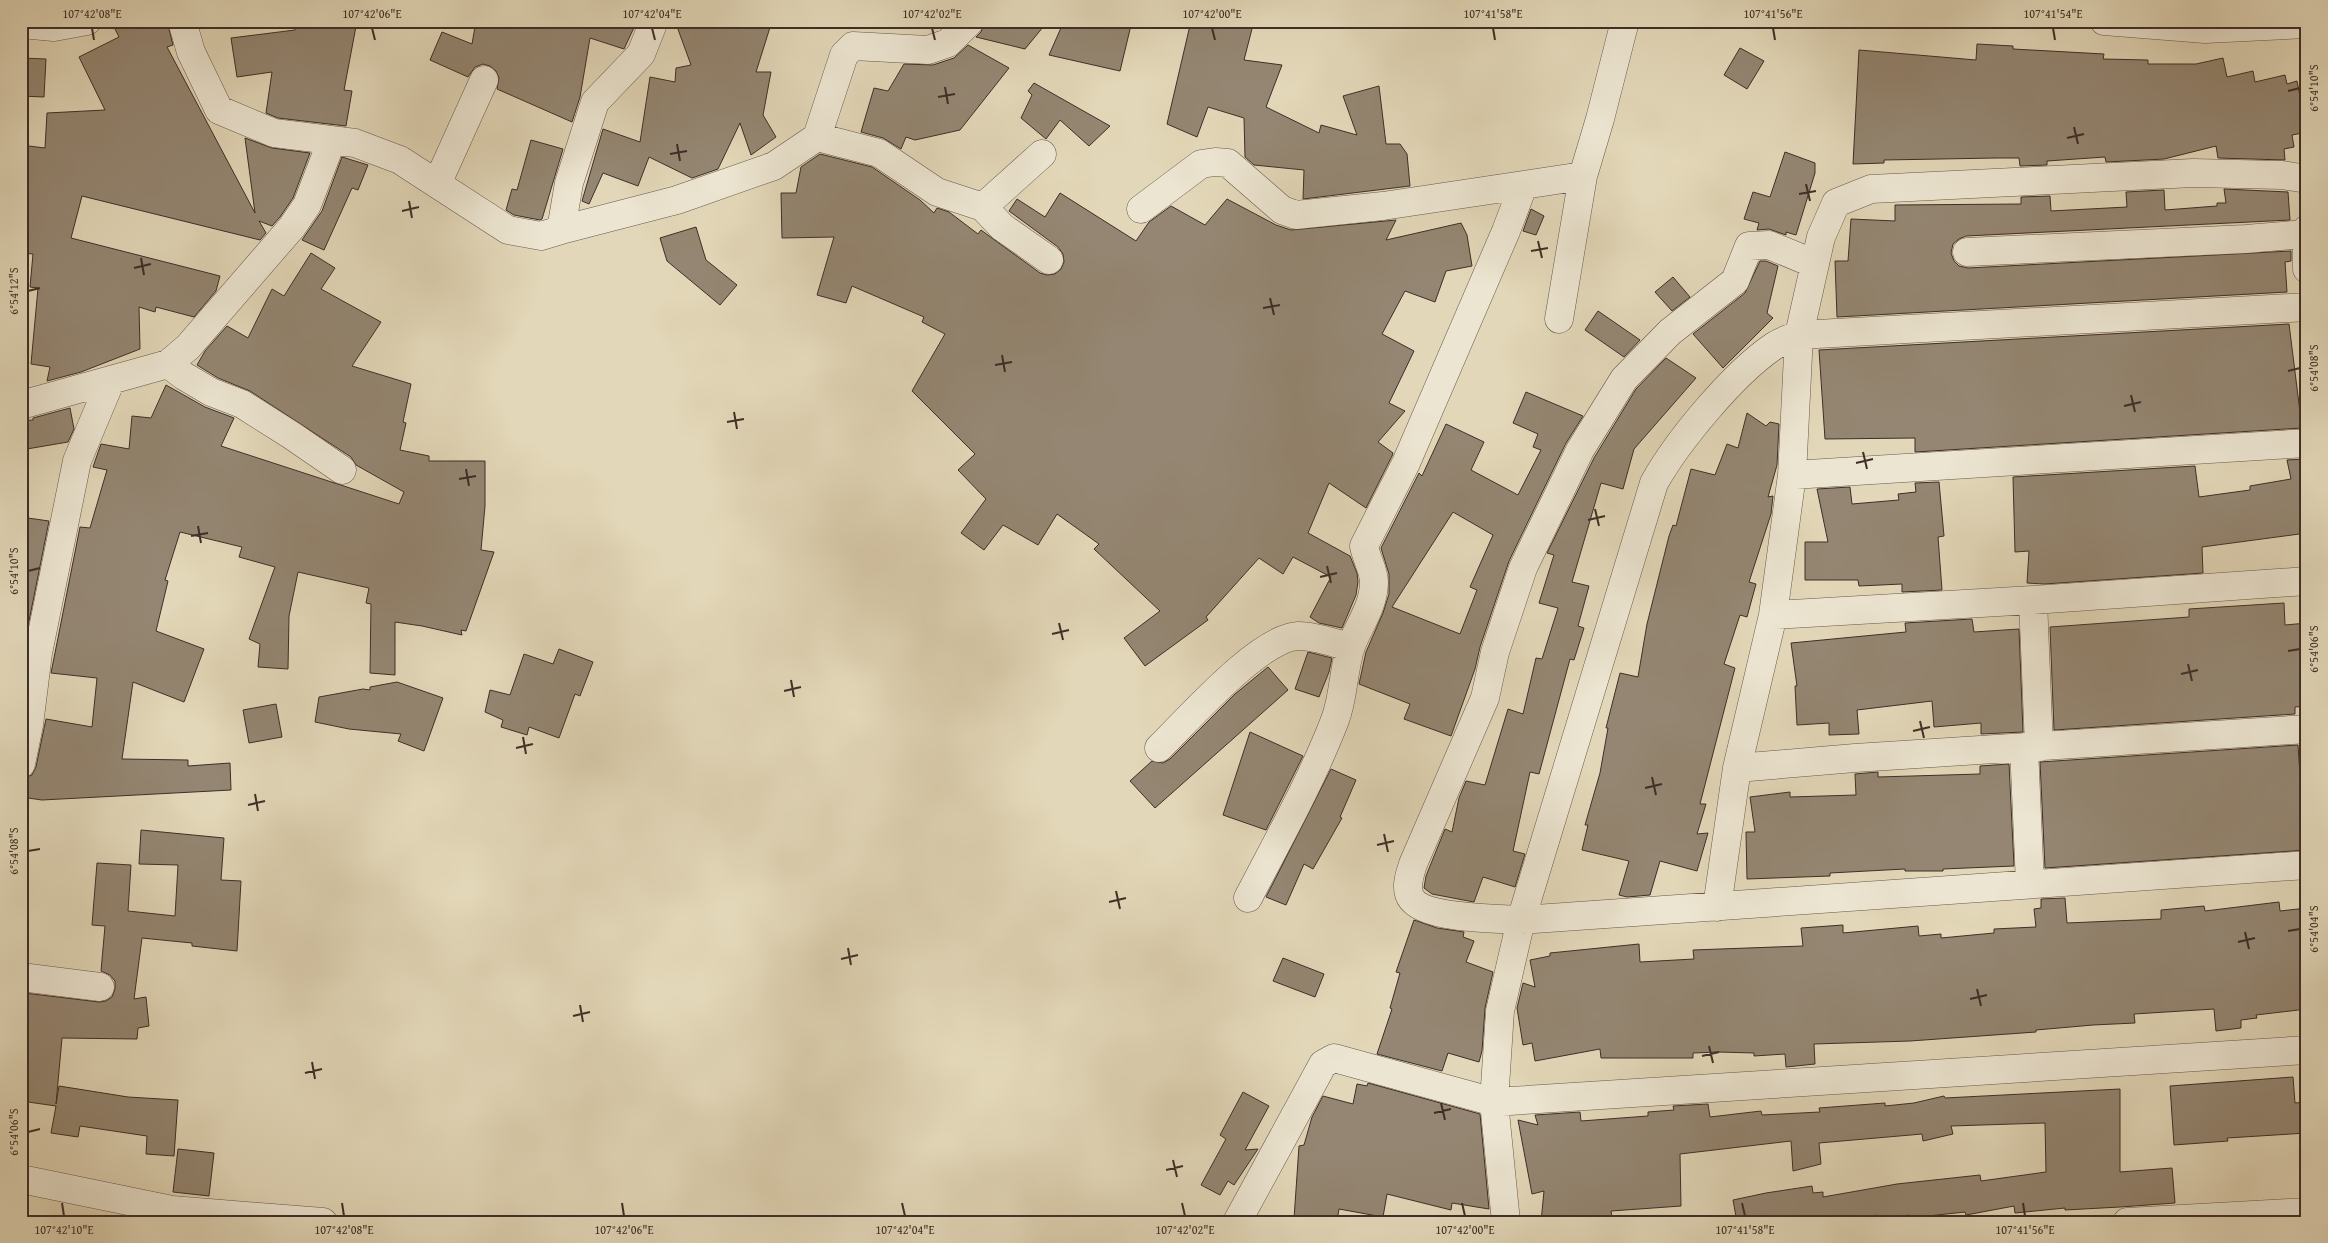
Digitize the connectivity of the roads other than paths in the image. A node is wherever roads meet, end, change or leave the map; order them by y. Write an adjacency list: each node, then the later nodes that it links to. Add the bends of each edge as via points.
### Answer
1 (87, 21): 7 (street, via 54,27)
2 (182, 21): 12 (street, via 190,52 220,110 274,132)
3 (654, 21): 21 (street, via 641,54 595,102 569,183)
4 (970, 21): 11 (street, via 948,43 928,50 853,46 844,55)
5 (1625, 21): 14 (street)
6 (2104, 21): 9 (street)
7 (21, 24)
8 (2307, 24): 9 (street)
9 (2205, 25)
10 (484, 80): 16 (street)
11 (817, 137): 18 (street, via 879,153 937,192); 21 (street, via 774,166 677,200)
12 (332, 140): 16 (street, via 354,143 400,160); 30 (street, via 307,205 292,227 188,347)
13 (1042, 154): 18 (street)
14 (1583, 176): 17 (street); 28 (street)
15 (2307, 179): 25 (street, via 2193,173 1872,189 1836,203 1821,237)
16 (437, 184): 21 (street, via 508,230 541,236)
17 (1523, 186): 19 (street, via 1383,206 1289,214 1228,164 1215,162 1201,164); 39 (street, via 1406,463 1364,546 1374,581 1372,600)
18 (983, 207): 24 (street, via 1002,227)
19 (1141, 209)
20 (2307, 229): 22 (street)
21 (561, 230)
22 (2306, 234): 23 (street); 26 (street)
23 (1966, 252)
24 (1048, 260)
25 (1815, 264): 29 (street); 49 (street, via 1769,245 1749,246 1735,281 1670,332 1624,379 1580,450 1523,568 1495,652 1485,698 1413,864 1407,885 1409,896 1416,904 1434,913)
26 (2307, 269)
27 (2307, 307): 29 (street)
28 (1559, 319)
29 (1799, 335): 35 (street); 49 (street, via 1775,345 1748,367 1688,434 1654,483)
30 (168, 364): 31 (street); 34 (street, via 211,392 242,404)
31 (111, 380): 32 (street); 43 (street, via 77,461 38,652)
32 (21, 405)
33 (2307, 443): 35 (street)
34 (342, 470)
35 (1792, 475): 38 (street)
36 (2307, 581): 37 (street)
37 (2032, 600): 38 (street); 41 (street)
38 (1773, 615): 44 (street)
39 (1351, 647): 42 (street, via 1299,636 1278,641 1247,663); 47 (street, via 1343,690 1328,736)
40 (2307, 729): 41 (street)
41 (2032, 747): 44 (street); 46 (street)
42 (1159, 748)
43 (21, 764)
44 (1737, 768): 48 (street)
45 (2307, 864): 46 (street)
46 (2030, 884): 48 (street)
47 (1248, 898)
48 (1717, 907): 49 (street)
49 (1521, 920): 53 (street, via 1500,1011)
50 (21, 976): 51 (street)
51 (100, 987)
52 (2307, 1050): 53 (street)
53 (1494, 1102): 57 (street, via 1334,1058 1327,1060); 58 (street)
54 (21, 1179): 56 (street, via 172,1210)
55 (2307, 1212): 59 (street)
56 (323, 1222)
57 (1237, 1222)
58 (1506, 1222)
59 (2126, 1222)

